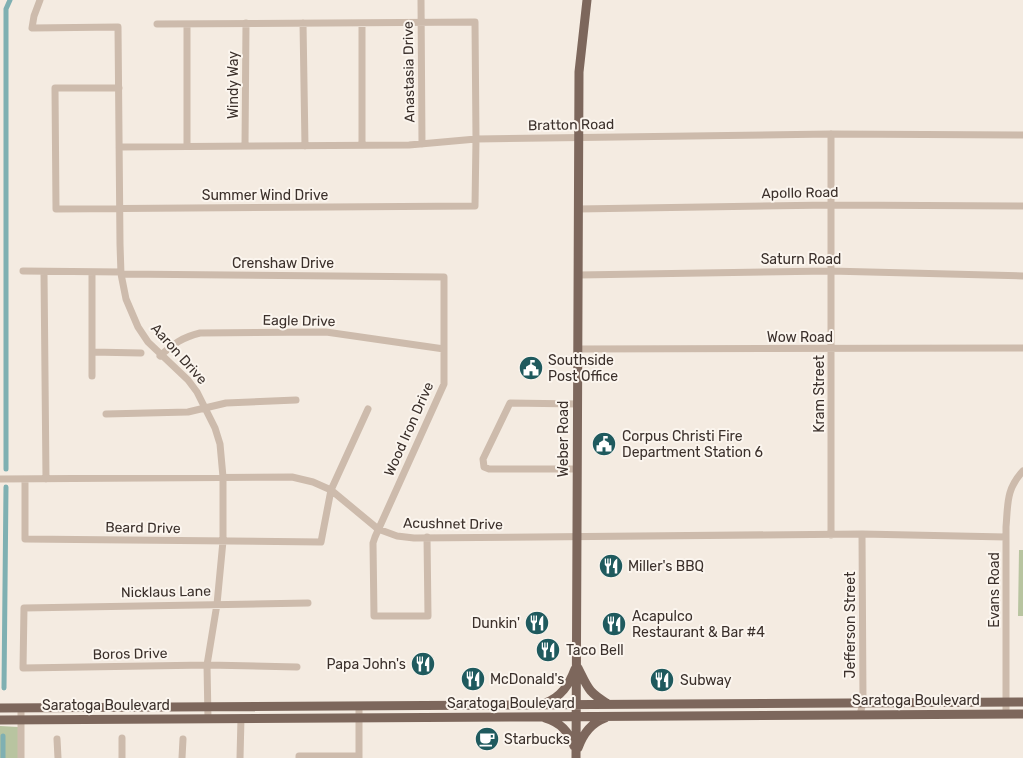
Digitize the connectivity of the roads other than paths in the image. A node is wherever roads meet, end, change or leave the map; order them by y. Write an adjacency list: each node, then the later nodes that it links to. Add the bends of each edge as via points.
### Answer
1 (40, 0): 10 (street, Aaron Drive, via 32,28 118,27)
2 (420, 0): 4 (street, Anastasia Drive)
3 (587, 0): 13 (main road, Weber Road, via 579,72)
4 (420, 22): 7 (street); 14 (street, via 475,22); 15 (street, Anastasia Drive)
5 (246, 23): 6 (street); 9 (street); 18 (street, Windy Way)
6 (303, 23): 7 (street); 19 (street)
7 (362, 23): 16 (street)
8 (158, 24): 9 (street)
9 (187, 24): 17 (street)
10 (119, 88): 20 (street, Aaron Drive); 23 (street, Summer Wind Drive, via 55,88 56,209)
11 (831, 134): 12 (street, Bratton Road); 13 (street, Bratton Road); 21 (street, Kram Street)
12 (1023, 135)
13 (578, 138): 14 (street, Bratton Road); 24 (main road, Weber Road)
14 (476, 139): 15 (street, Bratton Road); 23 (street, Summer Wind Drive, via 475,206)
15 (422, 144): 16 (street, Bratton Road)
16 (362, 145): 19 (street, Bratton Road)
17 (187, 146): 18 (street, Bratton Road); 20 (street, Bratton Road)
18 (245, 146): 19 (street, Bratton Road)
19 (305, 146)
20 (119, 147): 23 (street, Aaron Drive)
21 (831, 205): 22 (street, Apollo Road); 24 (street, Apollo Road); 25 (street, Kram Street)
22 (1023, 206)
23 (120, 208): 29 (street, Aaron Drive)
24 (578, 209): 30 (main road, Weber Road)
25 (830, 271): 30 (street, Saturn Road); 31 (street, Saturn Road); 36 (street, Kram Street)
26 (23, 272): 27 (street, Crenshaw Drive)
27 (44, 272): 28 (street, Crenshaw Drive); 51 (street)
28 (92, 272): 29 (street, Crenshaw Drive); 37 (street)
29 (121, 273): 32 (street, Crenshaw Drive); 39 (street, Aaron Drive, via 126,299 138,327)
30 (579, 275): 35 (main road, Weber Road)
31 (1023, 276)
32 (444, 277): 34 (street, Wood Iron Drive)
33 (1023, 348): 36 (street, Wow Road)
34 (444, 349): 39 (street, Eagle Drive, via 326,332 200,333 175,342); 53 (street, Wood Iron Drive, via 444,384)
35 (578, 350): 36 (street, Wow Road); 42 (main road, Weber Road)
36 (831, 350): 55 (street, Kram Street)
37 (92, 352): 38 (street); 40 (street)
38 (141, 353)
39 (160, 356): 43 (street, Aaron Drive, via 188,380)
40 (92, 376)
41 (296, 400): 43 (street, via 226,403)
42 (577, 404): 46 (main road, Weber Road); 46 (street, via 510,403 483,460 484,467 489,469)
43 (206, 408): 45 (street, via 188,412); 48 (street, Aaron Drive, via 220,444)
44 (368, 409): 52 (street)
45 (106, 414)
46 (577, 469): 57 (main road, Weber Road)
47 (1023, 472): 58 (street, Evans Road, via 1008,496)
48 (223, 477): 51 (street, Acushnet Drive); 52 (street, Acushnet Drive, via 292,478 313,482); 59 (street, Aaron Drive)
49 (0, 479): 50 (street, Acushnet Drive)
50 (25, 479): 51 (street, Acushnet Drive); 59 (street, Beard Drive, via 25,539)
51 (46, 479)
52 (330, 490): 53 (street, Acushnet Drive); 59 (street, Beard Drive, via 320,542)
53 (378, 528): 56 (street, Acushnet Drive, via 396,536); 56 (street, Wood Iron Drive, via 373,543 374,616 428,616)
54 (862, 534): 55 (street, Acushnet Drive); 58 (street, Acushnet Drive); 66 (street, Jefferson Street)
55 (831, 535): 57 (street, Acushnet Drive)
56 (427, 537): 57 (street, Acushnet Drive)
57 (578, 537): 63 (main road, Weber Road)
58 (1006, 537): 67 (street, Evans Road)
59 (223, 541): 61 (street, Aaron Drive)
60 (308, 603): 61 (street, Nicklaus Lane)
61 (217, 604): 62 (street, Nicklaus Lane); 64 (street, Aaron Drive)
62 (24, 608): 64 (street, Boros Drive, via 23,668)
63 (576, 664): 69 (main road, via 564,691); 70 (main road, Weber Road); 71 (main road, via 588,689)
64 (207, 665): 65 (street, Boros Drive); 72 (street, Aaron Drive)
65 (296, 667)
66 (863, 702): 67 (main road, Saratoga Boulevard); 71 (main road, Saratoga Boulevard); 76 (street, Jefferson Street)
67 (1006, 702): 68 (main road, Saratoga Boulevard); 77 (street, Evans Road)
68 (1023, 702)
69 (540, 704): 70 (main road, Saratoga Boulevard); 73 (main road, Saratoga Boulevard)
70 (576, 704): 71 (main road, Saratoga Boulevard); 79 (main road, Weber Road)
71 (609, 704)
72 (209, 706): 73 (main road, Saratoga Boulevard); 75 (main road, Saratoga Boulevard); 84 (street, Aaron Drive)
73 (359, 706): 83 (street)
74 (0, 708): 75 (main road, Saratoga Boulevard)
75 (21, 708): 86 (street)
76 (860, 714): 77 (main road, Saratoga Boulevard); 80 (main road, Saratoga Boulevard)
77 (1006, 714): 78 (main road, Saratoga Boulevard)
78 (1023, 714)
79 (576, 716): 80 (main road, Saratoga Boulevard); 81 (main road, Saratoga Boulevard); 90 (main road, Weber Road)
80 (608, 716): 90 (main road, via 586,731)
81 (540, 717): 83 (main road, Saratoga Boulevard); 90 (main road, via 565,729)
82 (241, 718): 83 (main road, Saratoga Boulevard); 84 (main road, Saratoga Boulevard); 96 (street)
83 (359, 718): 91 (street)
84 (208, 719): 86 (main road, Saratoga Boulevard)
85 (0, 720): 86 (main road, Saratoga Boulevard)
86 (21, 720): 92 (street)
87 (122, 738): 94 (street)
88 (182, 738): 95 (street)
89 (57, 739): 93 (street)
90 (576, 755)
91 (359, 757): 97 (street)
92 (21, 758)
93 (58, 758)
94 (122, 758)
95 (182, 758)
96 (240, 758)
97 (299, 758)

